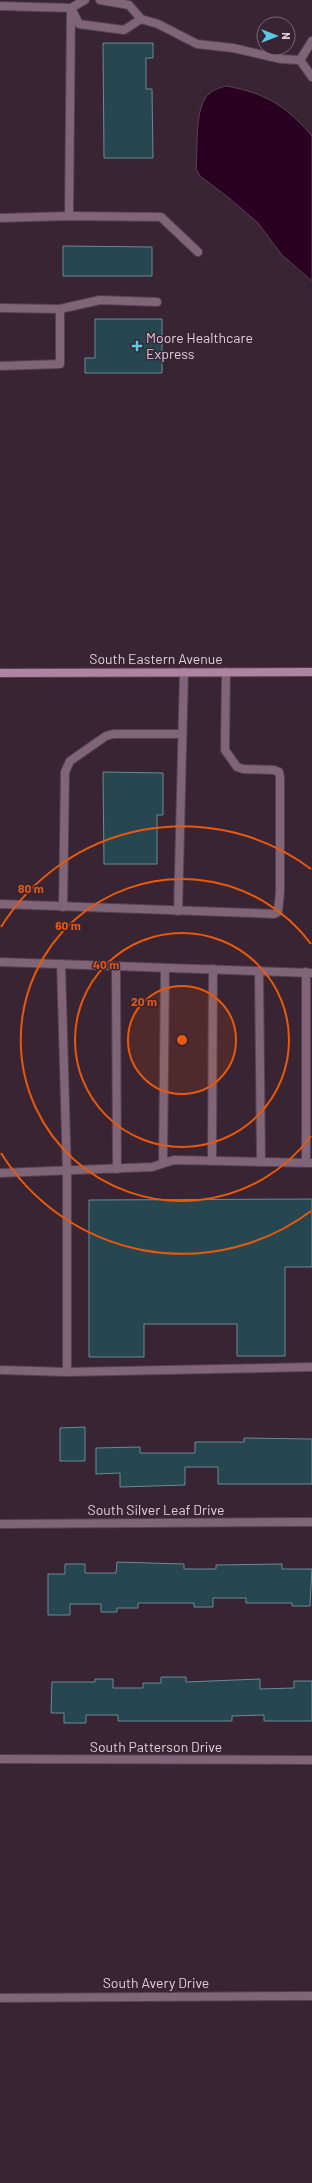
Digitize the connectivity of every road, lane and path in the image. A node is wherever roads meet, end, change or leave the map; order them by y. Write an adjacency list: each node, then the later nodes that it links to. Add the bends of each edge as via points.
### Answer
1 (85, 0): 4 (street)
2 (100, 0): 5 (street, via 129,5)
3 (0, 6): 4 (street)
4 (71, 8): 5 (street, via 79,24 124,30); 9 (street)
5 (141, 19): 7 (street, via 158,24 197,44 233,48 281,60)
6 (312, 41): 7 (street)
7 (300, 60): 8 (street)
8 (312, 77)
9 (69, 216): 10 (street); 11 (street, via 161,218)
10 (0, 218)
11 (198, 252)
12 (156, 302): 14 (street, via 100,300)
13 (0, 308): 14 (street)
14 (60, 309): 15 (street, via 60,364)
15 (0, 366)
16 (184, 672): 17 (main road, South Eastern Avenue); 19 (main road, South Eastern Avenue); 20 (street)
17 (226, 672): 18 (main road, South Eastern Avenue); 23 (street, via 225,750 237,767 279,772 280,908 274,914)
18 (312, 672)
19 (0, 673)
20 (182, 734): 22 (street, via 113,734 106,736 70,761 65,772); 23 (street)
21 (0, 904): 22 (street)
22 (63, 907): 23 (street)
23 (178, 911)
24 (0, 962): 25 (street)
25 (62, 964): 26 (street); 36 (street)
26 (116, 966): 27 (street); 35 (street)
27 (164, 968): 28 (street); 34 (street)
28 (213, 969): 29 (street); 31 (street)
29 (259, 971): 30 (street); 32 (street)
30 (309, 972): 33 (street)
31 (212, 1161): 32 (street); 34 (street, via 174,1160)
32 (260, 1162): 33 (street)
33 (309, 1163)
34 (163, 1164): 35 (street)
35 (117, 1169): 36 (street)
36 (66, 1172): 37 (street); 40 (street)
37 (0, 1173)
38 (312, 1366): 40 (street)
39 (0, 1370): 40 (street)
40 (67, 1372)
41 (312, 1522): 42 (street, South Silver Leaf Drive)
42 (0, 1524)
43 (0, 1759): 44 (street, South Patterson Drive)
44 (312, 1760)
45 (312, 1996): 46 (street, South Avery Drive)
46 (0, 1998)

